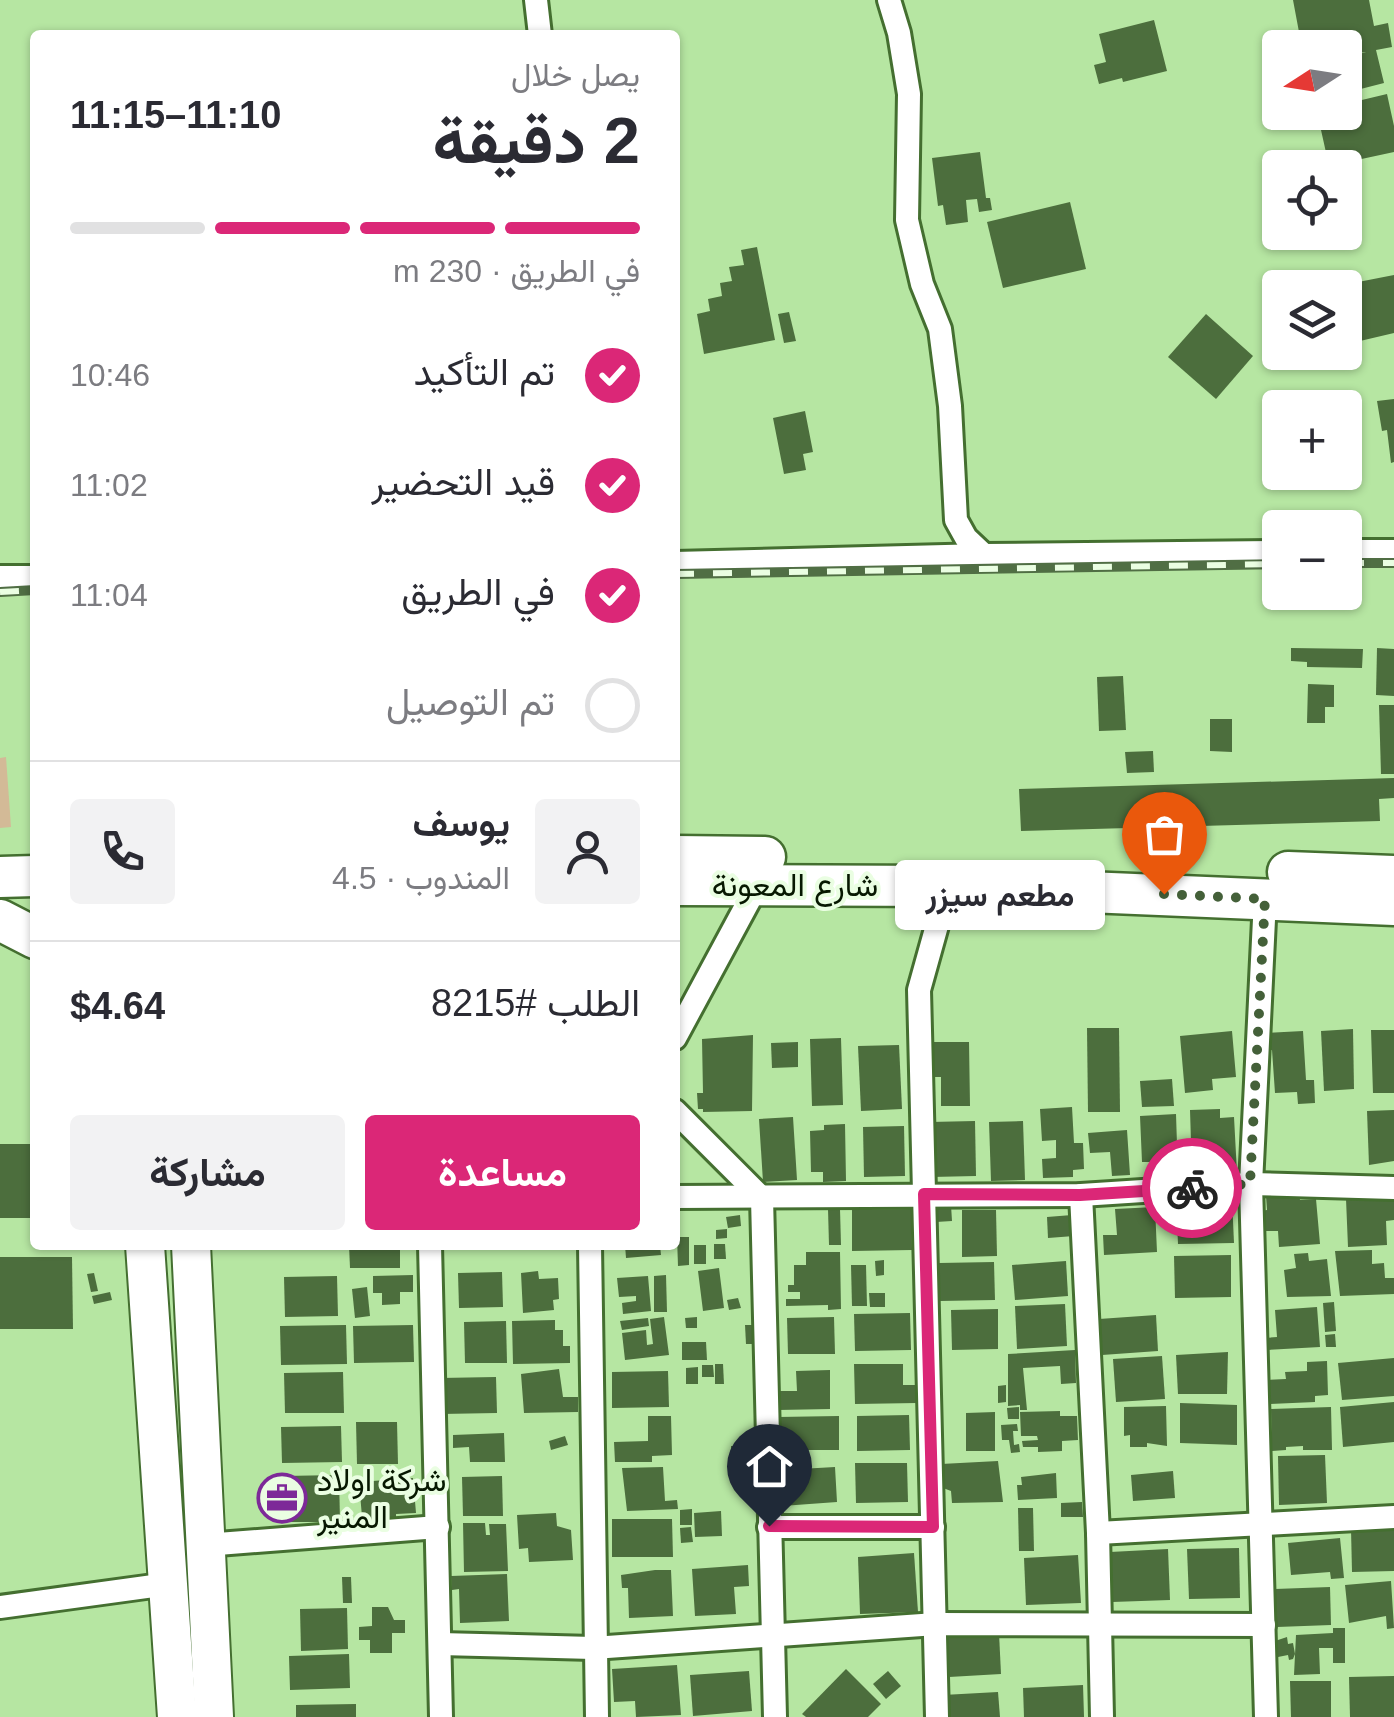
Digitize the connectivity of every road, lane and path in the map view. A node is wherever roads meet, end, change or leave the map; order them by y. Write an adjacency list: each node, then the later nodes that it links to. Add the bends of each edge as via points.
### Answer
1 (536, 0): 3 (street)
2 (889, 0): 7 (street, via 909,94 907,220 940,329 956,520)
3 (539, 30)
4 (1394, 551): 6 (street)
5 (1262, 552): 7 (street)
6 (1362, 552)
7 (984, 555): 8 (street)
8 (680, 563)
9 (30, 577): 10 (street)
10 (0, 578)
11 (680, 856): 13 (highway, شارع المعونة)
12 (30, 876): 14 (highway)
13 (1394, 876)
14 (0, 877)
15 (758, 884): 16 (highway, شارع المعونة); 17 (highway, شارع المعونة); 24 (street)
16 (680, 885)
17 (948, 886): 18 (highway, شارع المعونة); 28 (street, via 920,990)
18 (1265, 899): 21 (highway, شارع المعونة); 26 (street)
19 (30, 904): 20 (highway)
20 (0, 905)
21 (1394, 905)
22 (0, 920): 23 (highway)
23 (30, 935)
24 (680, 1029)
25 (680, 1115): 31 (street)
26 (1250, 1184): 27 (street); 29 (street); 37 (street)
27 (1394, 1188)
28 (924, 1194): 29 (street); 31 (street); 39 (street)
29 (1080, 1195): 41 (street)
30 (680, 1198): 31 (street)
31 (762, 1198): 38 (street)
32 (145, 1250): 43 (main road)
33 (191, 1250): 42 (main road)
34 (430, 1250): 40 (street)
35 (590, 1250): 50 (street)
36 (1394, 1517): 37 (street)
37 (1260, 1522): 41 (street); 47 (street)
38 (769, 1526): 39 (street); 48 (street)
39 (933, 1527): 46 (street)
40 (438, 1528): 42 (street); 49 (street)
41 (1098, 1533): 45 (street)
42 (205, 1544): 52 (main road)
43 (168, 1584): 44 (street); 51 (main road)
44 (0, 1607)
45 (1100, 1623): 46 (street); 47 (street); 57 (street)
46 (936, 1624): 48 (street); 56 (street)
47 (1264, 1626): 58 (street)
48 (774, 1635): 50 (street); 55 (street)
49 (440, 1644): 50 (street); 53 (street)
50 (593, 1648): 54 (street)
51 (176, 1717)
52 (214, 1717)
53 (441, 1717)
54 (596, 1717)
55 (775, 1717)
56 (937, 1717)
57 (1102, 1717)
58 (1266, 1717)

